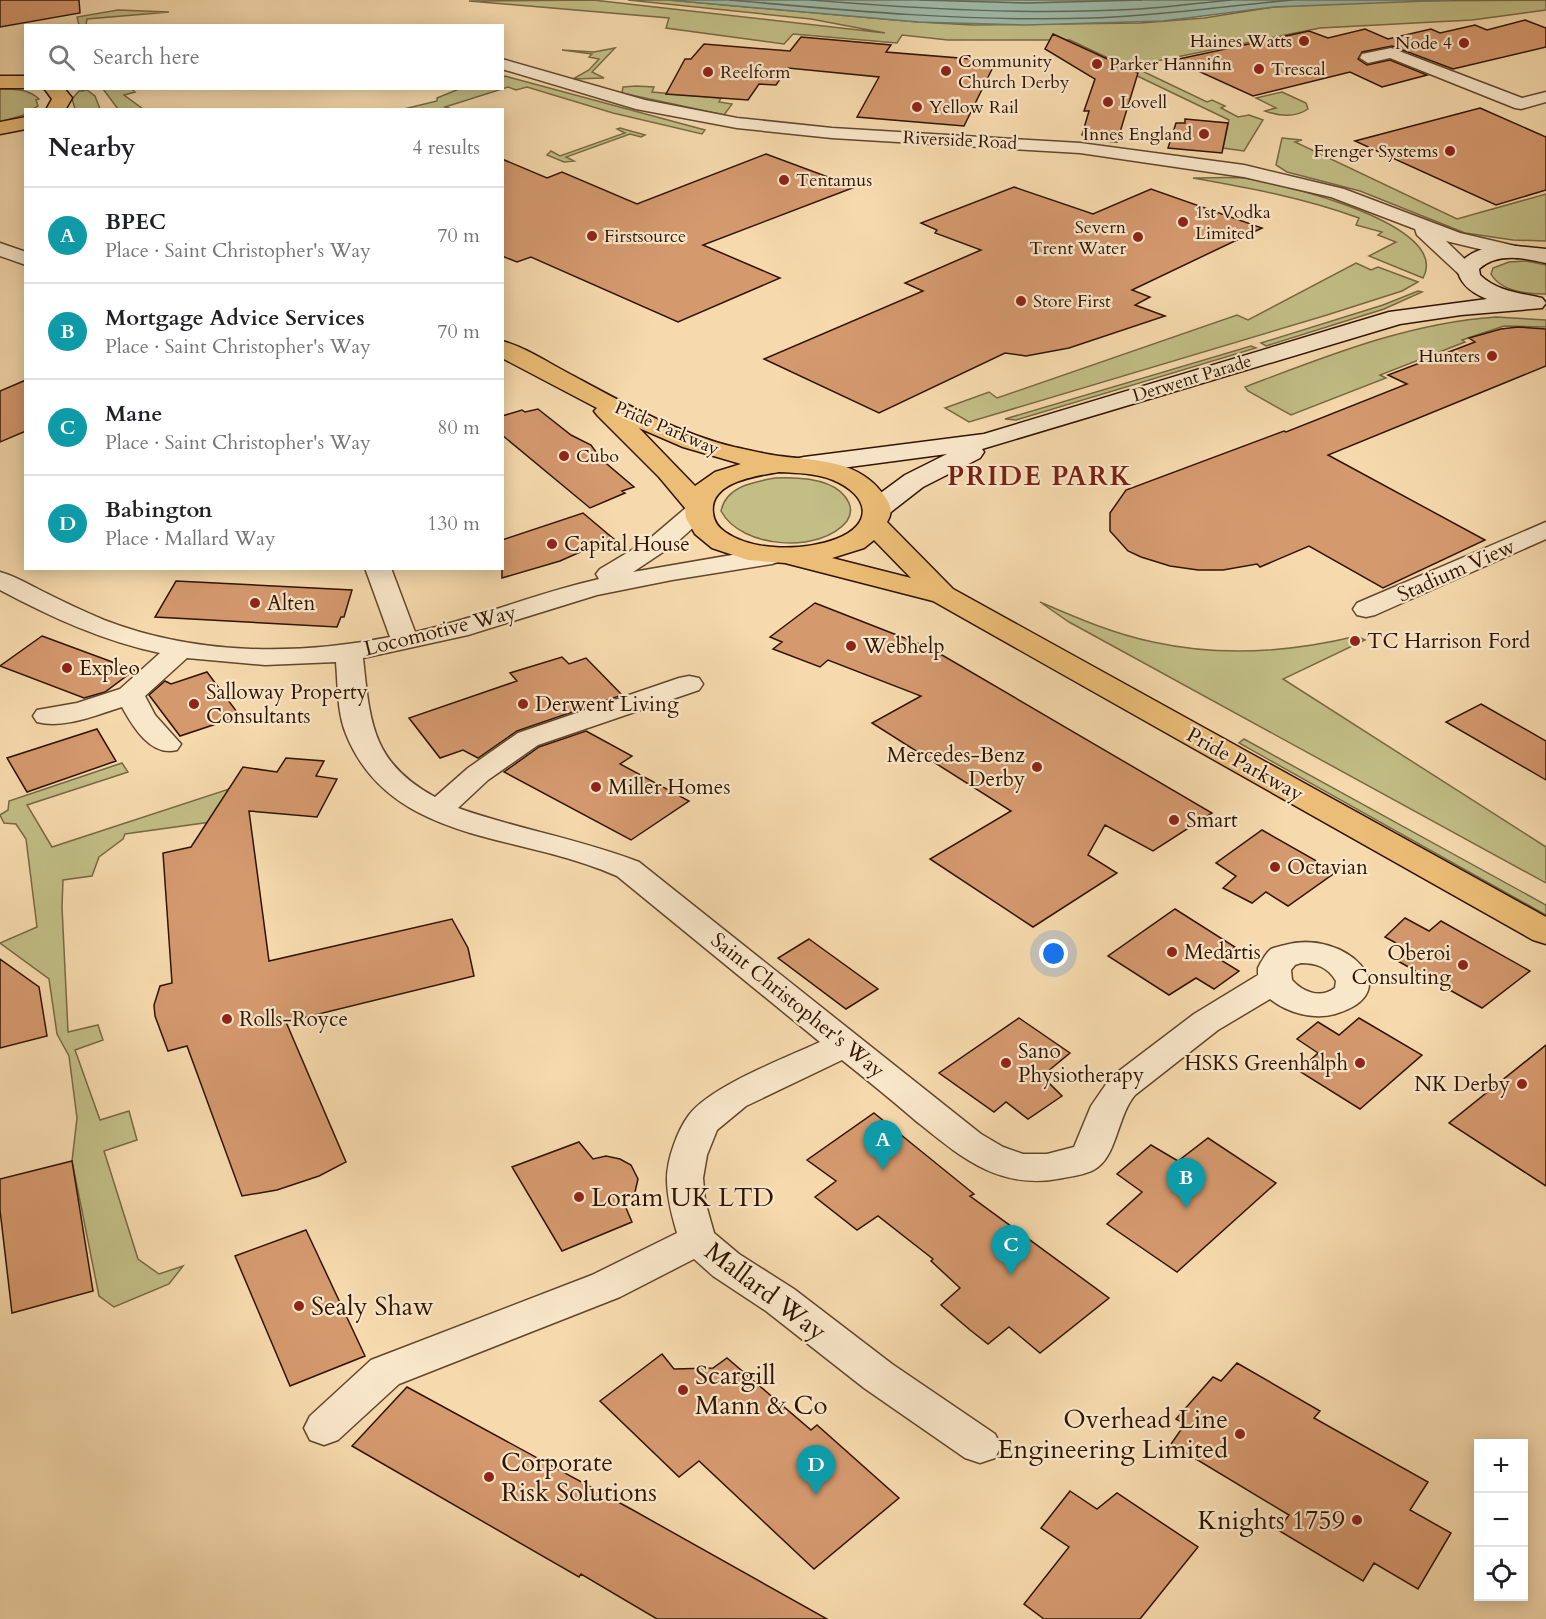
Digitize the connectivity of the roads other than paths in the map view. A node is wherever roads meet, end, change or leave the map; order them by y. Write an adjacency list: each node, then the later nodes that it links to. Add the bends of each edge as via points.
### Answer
1 (1368, 58): 3 (street, via 1391,52 1521,104)
2 (504, 65): 7 (street, Riverside Road, via 642,105 737,123 832,133 1080,148 1223,167 1331,191)
3 (1546, 97)
4 (24, 124): 5 (main road)
5 (0, 130): 6 (main road)
6 (24, 134)
7 (1416, 224): 9 (street, Riverside Road, via 1469,242); 11 (street, Riverside Road)
8 (0, 249): 10 (street)
9 (1535, 253): 11 (street, Derwent Parade, via 1481,258 1472,263)
10 (24, 258)
11 (1468, 274): 12 (street, via 1491,293); 13 (street, Derwent Parade)
12 (1542, 304): 13 (street, Derwent Parade, via 1461,308)
13 (1397, 317): 16 (street, Derwent Parade)
14 (504, 349): 15 (main road, Pride Parkway)
15 (591, 395): 17 (main road, Pride Parkway, via 704,445); 18 (main road, Pride Parkway, via 668,471)
16 (987, 441): 17 (street, Derwent Parade); 19 (street, Derwent Parade, via 914,481)
17 (792, 465): 18 (main road, via 728,476 708,488); 19 (main road, Pride Parkway, via 854,481 870,494)
18 (698, 509): 21 (main road, Pride Parkway, via 705,529 716,539 741,550); 24 (street, Locomotive Way, via 672,537 649,553)
19 (875, 516): 21 (main road, via 860,536 844,545); 25 (main road, Pride Parkway)
20 (1546, 530): 26 (street, Stadium View)
21 (783, 556): 24 (street, Locomotive Way, via 663,573); 25 (main road, Pride Parkway)
22 (379, 570): 27 (street)
23 (0, 580): 28 (street, Locomotive Way, via 101,628)
24 (569, 594): 27 (street, Locomotive Way, via 488,621)
25 (943, 595): 35 (main road, Pride Parkway)
26 (1366, 609)
27 (405, 642): 29 (street, Locomotive Way)
28 (181, 649): 29 (street, Locomotive Way, via 252,656); 31 (street)
29 (349, 652): 34 (street, Saint Christopher's Way, via 357,720 366,749 395,783)
30 (689, 684): 34 (street, via 528,740 478,774)
31 (130, 695): 32 (street, via 81,711); 33 (street, via 143,719)
32 (47, 716)
33 (167, 744)
34 (438, 810): 37 (street, Saint Christopher's Way, via 473,825 587,853 628,869)
35 (1546, 932)
36 (1274, 981): 37 (street, Saint Christopher's Way, via 1206,1022 1123,1086 1112,1099 1087,1156 1050,1168 1019,1168 984,1154)
37 (845, 1044): 38 (street, Mallard Way, via 734,1097 702,1122 688,1155 685,1178)
38 (697, 1240): 39 (street, via 606,1286 385,1372); 40 (street, Mallard Way, via 878,1376)
39 (324, 1428)
40 (980, 1446)

